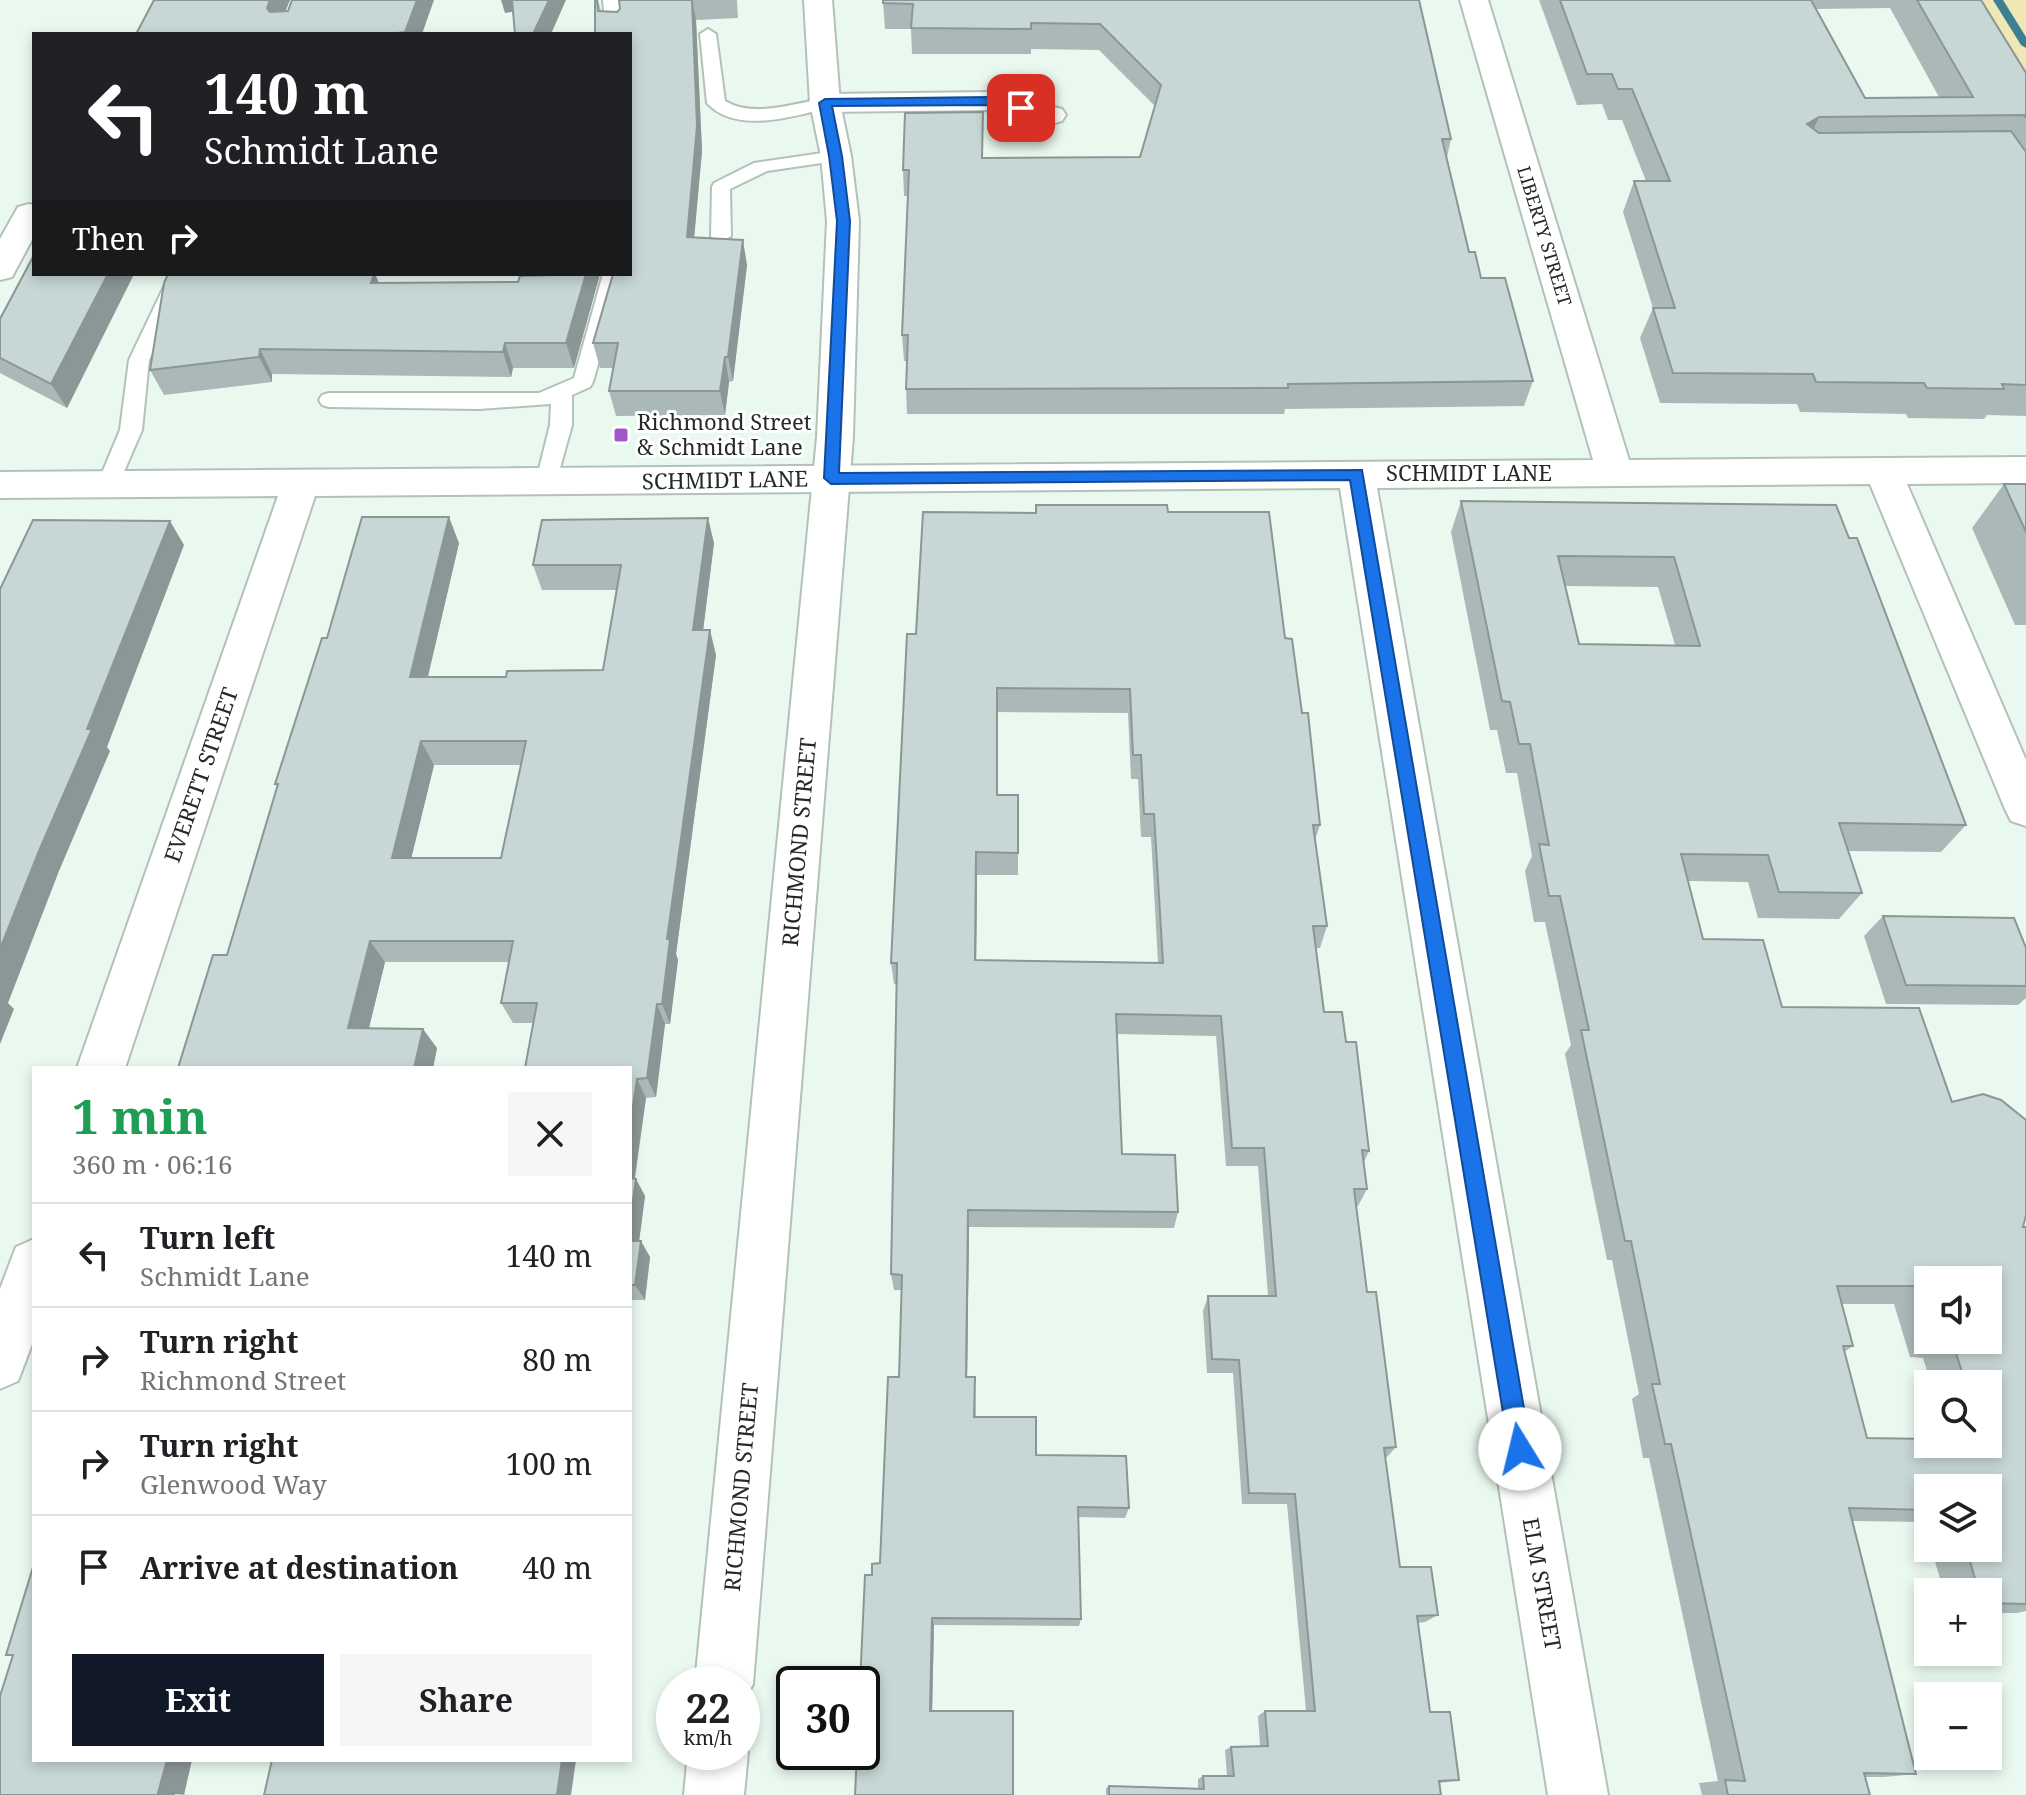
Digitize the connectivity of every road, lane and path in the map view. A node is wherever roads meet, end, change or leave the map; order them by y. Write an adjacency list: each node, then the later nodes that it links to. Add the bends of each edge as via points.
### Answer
1 (611, 0): 4 (lane)
2 (818, 0): 6 (street, RICHMOND STREET)
3 (1474, 0): 18 (street, LIBERTY STREET)
4 (614, 32)
5 (708, 34): 6 (lane, via 716,103 736,115)
6 (825, 103): 7 (street, via 991,101); 8 (street, RICHMOND STREET)
7 (1051, 115)
8 (836, 156): 10 (lane, via 758,166 734,176 721,187); 20 (street, RICHMOND STREET, via 843,221)
9 (29, 214): 11 (street)
10 (721, 236)
11 (0, 270)
12 (179, 276): 24 (lane, via 139,360 131,430)
13 (612, 276): 14 (lane, via 583,382)
14 (562, 392): 15 (lane, via 542,400); 21 (lane, via 561,425)
15 (329, 400)
16 (2026, 470): 17 (street, SCHMIDT LANE)
17 (1883, 471): 18 (street, SCHMIDT LANE); 25 (street)
18 (1615, 473): 19 (street, SCHMIDT LANE)
19 (1356, 474): 20 (street, SCHMIDT LANE); 32 (street, ELM STREET)
20 (831, 478): 21 (street, SCHMIDT LANE); 29 (street, RICHMOND STREET)
21 (547, 481): 22 (street, SCHMIDT LANE)
22 (301, 483): 24 (street, SCHMIDT LANE); 26 (street, EVERETT STREET)
23 (0, 485): 24 (street, SCHMIDT LANE)
24 (108, 485)
25 (2026, 809)
26 (102, 1066)
27 (32, 1270): 28 (street)
28 (0, 1363)
29 (726, 1666)
30 (716, 1770): 31 (street)
31 (714, 1795)
32 (1578, 1795)

